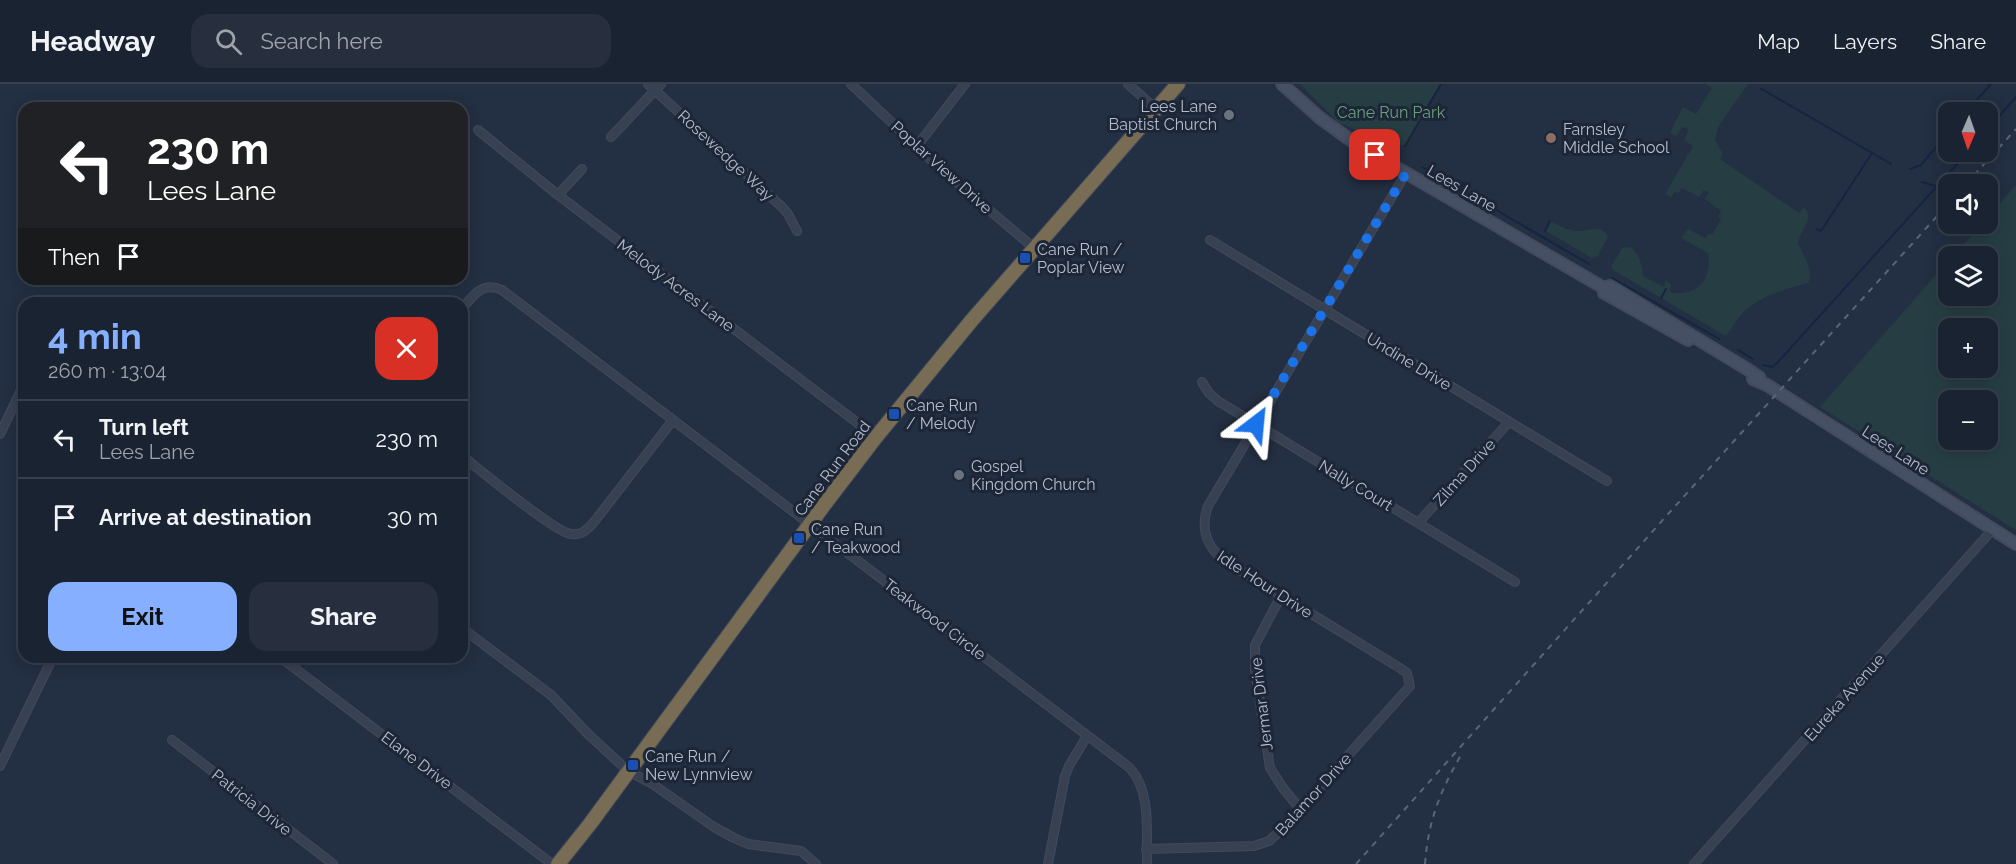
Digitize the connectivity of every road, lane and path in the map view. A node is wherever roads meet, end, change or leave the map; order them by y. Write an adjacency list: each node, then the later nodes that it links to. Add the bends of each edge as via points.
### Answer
1 (648, 84): 7 (street, Rosewedge Way)
2 (850, 84): 11 (street, Poplar View Drive)
3 (965, 84): 11 (street)
4 (1128, 84): 8 (street)
5 (1178, 84): 8 (highway, Cane Run Road)
6 (1282, 84): 13 (street, Lees Lane, via 1342,134)
7 (658, 87): 10 (street); 15 (street, Rosewedge Way, via 782,207)
8 (1156, 109): 17 (highway, Cane Run Road)
9 (477, 130): 14 (street, Melody Acres Lane)
10 (611, 138)
11 (917, 146): 17 (street, Poplar View Drive)
12 (582, 170): 14 (street)
13 (1406, 173): 19 (street, Idle Hour Drive); 31 (street, Lees Lane, via 1604,288 1610,286 1665,318)
14 (558, 195): 26 (street, Melody Acres Lane)
15 (797, 231)
16 (1210, 240): 19 (street, Undine Drive)
17 (1034, 248): 26 (highway, Cane Run Road)
18 (468, 302): 22 (street, Teakwood Circle, via 478,291 490,286 502,290)
19 (1324, 309): 23 (street, Undine Drive); 24 (street, Idle Hour Drive)
20 (1202, 382): 24 (street, Nally Court, via 1218,401)
21 (18, 396): 25 (street)
22 (673, 420): 27 (street, via 594,522 576,535 547,521); 30 (street, Teakwood Circle)
23 (1509, 422): 28 (street, Undine Drive); 29 (street, Zilma Drive)
24 (1256, 424): 29 (street, Nally Court); 34 (street, Idle Hour Drive, via 1208,506 1204,530 1210,547 1223,560)
25 (0, 434)
26 (876, 437): 30 (highway, Cane Run Road)
27 (468, 461)
28 (1607, 481)
29 (1419, 522): 33 (street, Nally Court)
30 (810, 524): 39 (street, Teakwood Circle); 42 (highway, Cane Run Road)
31 (1993, 529): 32 (street, Lees Lane); 51 (street, Eureka Avenue)
32 (2016, 544)
33 (1515, 582)
34 (1281, 596): 38 (street, Idle Hour Drive, via 1400,668); 43 (street, Jermar Drive, via 1255,645 1255,669 1270,768)
35 (468, 633): 42 (street, via 550,695)
36 (50, 663): 41 (street)
37 (288, 663): 46 (street, Elane Drive)
38 (1409, 679): 43 (street, Balamor Drive, via 1406,691)
39 (1087, 736): 44 (street, Teakwood Circle, via 1130,768 1138,779 1145,805); 49 (street, via 1065,776)
40 (172, 740): 45 (street, Patricia Drive)
41 (0, 766)
42 (628, 771): 47 (highway, Cane Run Road); 48 (street, via 734,838 748,844 801,851)
43 (1300, 809): 44 (street, Balamor Drive, via 1277,834 1260,845)
44 (1146, 849): 50 (street, Teakwood Circle)
45 (333, 864)
46 (552, 864)
47 (558, 864)
48 (816, 864)
49 (1048, 864)
50 (1147, 864)
51 (1694, 864)

